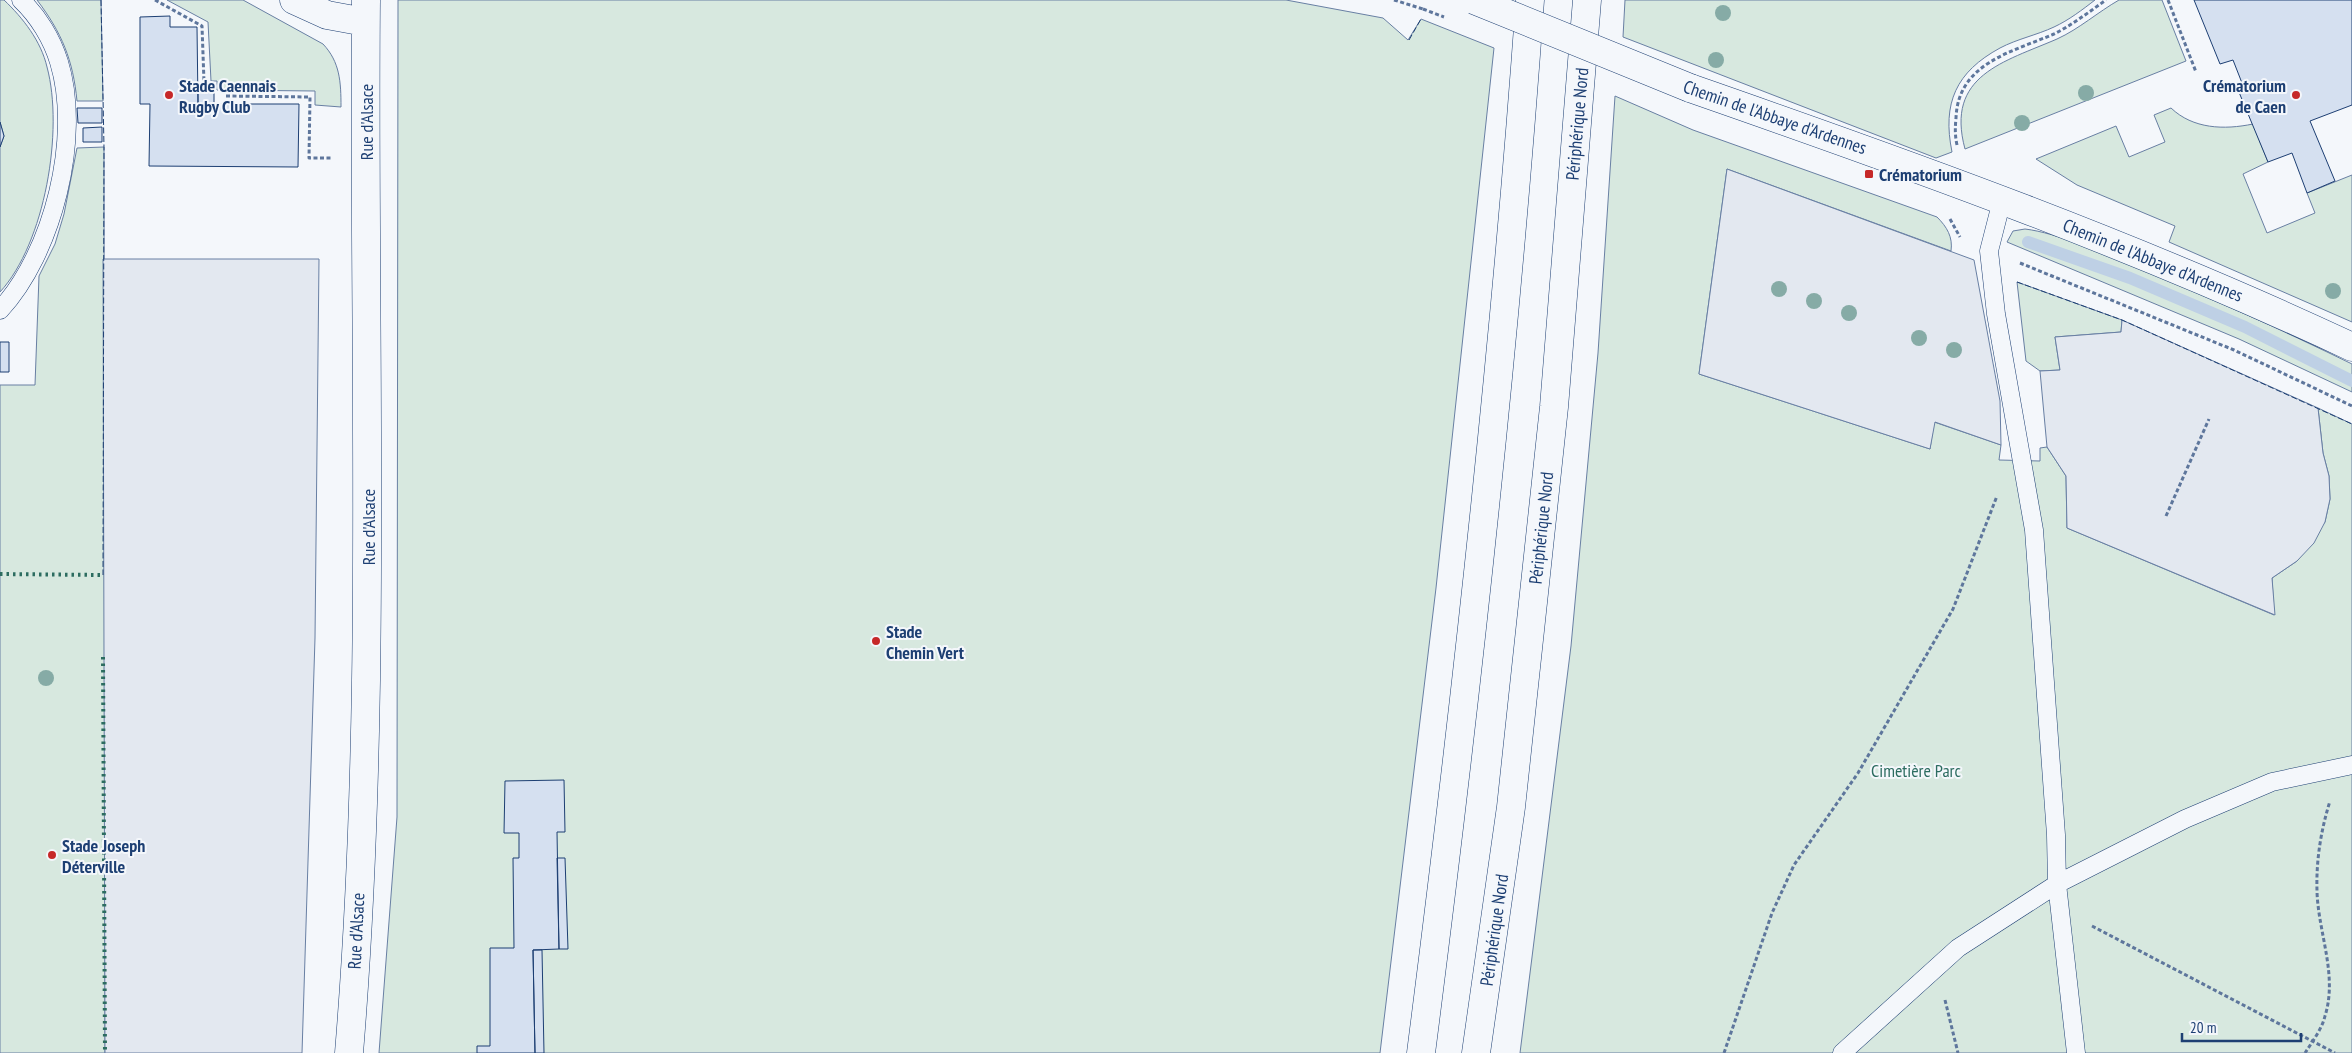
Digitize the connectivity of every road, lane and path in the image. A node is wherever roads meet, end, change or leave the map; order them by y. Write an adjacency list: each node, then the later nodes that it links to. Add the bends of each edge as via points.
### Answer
1 (21, 0): 21 (lane, via 50,40 59,62 66,112 65,144 61,174 43,240 16,293)
2 (155, 0): 13 (path, via 202,26)
3 (294, 0): 11 (main road, via 327,15)
4 (1394, 0): 10 (path)
5 (1474, 0): 17 (main road, Chemin de l'Abbaye d'Ardennes, bridge, via 1690,88)
6 (1530, 0): 33 (main road, via 1490,462 1454,797)
7 (1587, 0): 34 (main road, Périphérique Nord, via 1553,416 1511,807)
8 (2106, 0): 15 (path, via 2067,27 2004,53 1977,71 1958,99 1955,137)
9 (2168, 0): 12 (path)
10 (1424, 9)
11 (366, 11): 32 (main road, Rue d'Alsace, via 368,522 365,768)
12 (2196, 72)
13 (204, 82)
14 (226, 96): 16 (path, via 310,97 309,158)
15 (1959, 152)
16 (338, 158)
17 (2002, 200): 22 (main road, Chemin de l'Abbaye d'Ardennes, via 2217,285); 25 (lane, via 1989,251)
18 (1948, 217): 19 (path)
19 (1962, 242)
20 (2014, 261): 23 (path, via 2234,350)
21 (0, 310)
22 (2352, 347)
23 (2352, 406)
24 (2209, 419): 26 (path)
25 (2022, 470): 28 (lane, via 2034,530); 35 (path, via 2004,477 1953,609 1858,773 1794,865 1772,913)
26 (2166, 516)
27 (2346, 766): 28 (lane, via 2272,782 2185,819); 31 (path, via 2320,830 2317,892 2329,986 2326,1016)
28 (2057, 884): 29 (lane); 30 (lane, via 1958,948)
29 (2059, 909): 31 (path); 38 (lane)
30 (1938, 966): 36 (lane); 37 (path)
31 (2312, 1042): 39 (path); 40 (path)
32 (349, 1053)
33 (1421, 1053)
34 (1476, 1053)
35 (1724, 1053)
36 (1842, 1053)
37 (1958, 1053)
38 (2076, 1053)
39 (2305, 1053)
40 (2335, 1053)

